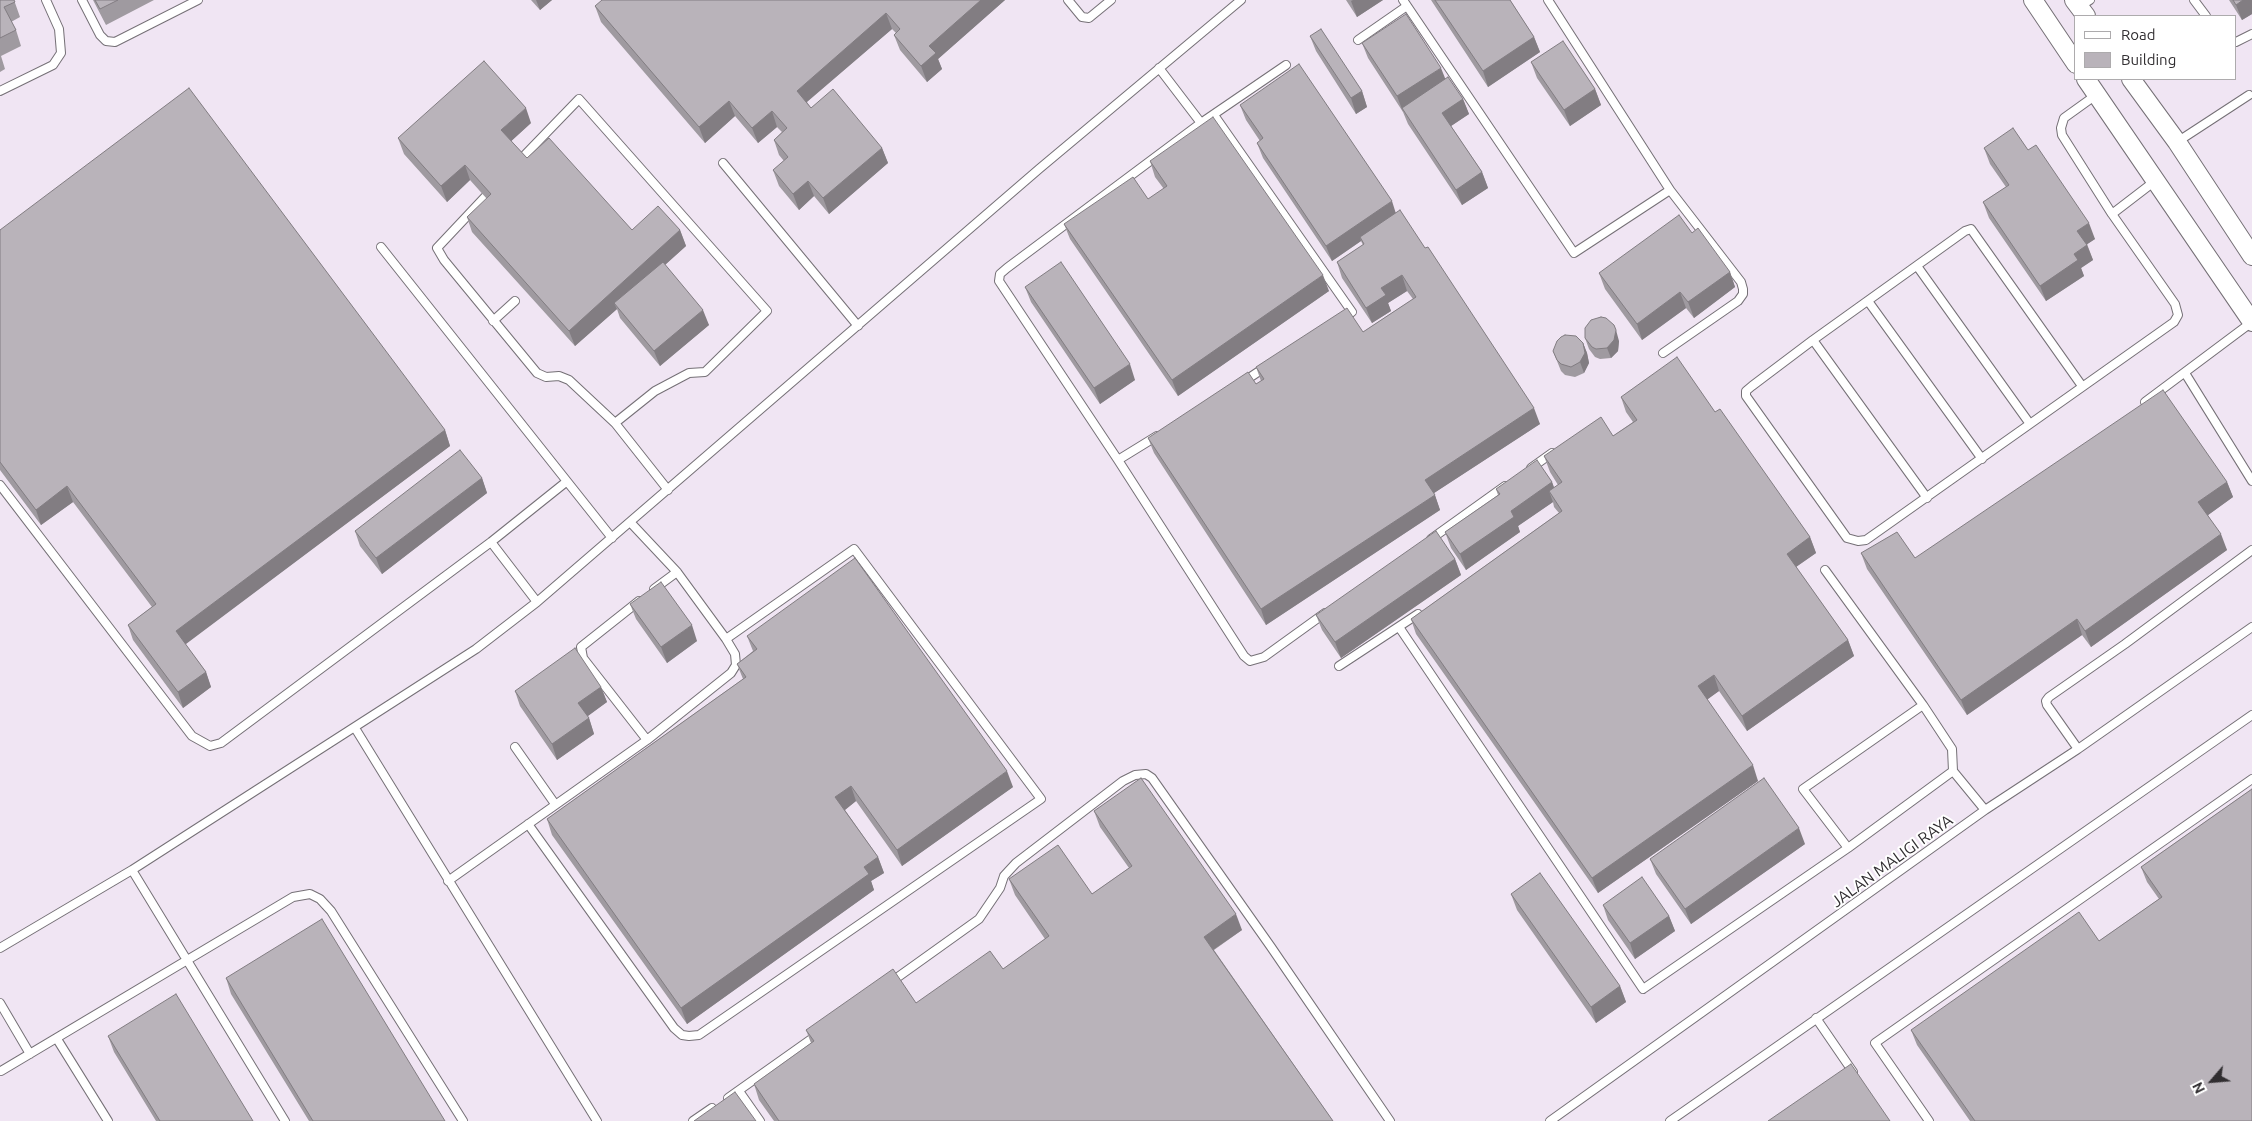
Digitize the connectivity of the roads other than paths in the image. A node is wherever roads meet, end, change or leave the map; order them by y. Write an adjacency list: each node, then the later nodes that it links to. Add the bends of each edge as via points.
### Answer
1 (46, 0): 20 (lane, via 59,29 61,53 53,65)
2 (82, 0): 3 (lane, via 100,35 106,41 115,42)
3 (198, 0)
4 (1068, 0): 5 (lane, via 1082,17 1088,18)
5 (1111, 0)
6 (1241, 0): 17 (lane)
7 (1548, 0): 29 (lane)
8 (2032, 0): 15 (street)
9 (2194, 0): 11 (lane)
10 (1405, 3): 13 (lane); 29 (lane, via 1574,253)
11 (2205, 15)
12 (2252, 34): 14 (lane)
13 (1358, 40)
14 (2237, 42)
15 (2074, 61)
16 (1286, 65): 23 (lane)
17 (1160, 68): 24 (lane); 40 (lane)
18 (2087, 80): 21 (street)
19 (2132, 80): 25 (street)
20 (0, 91)
21 (2096, 95): 28 (street); 31 (lane, via 2064,118 2061,128 2062,135)
22 (2249, 95): 25 (lane)
23 (1214, 115): 24 (lane); 39 (lane, via 1352,312)
24 (1200, 123): 53 (lane, via 1000,274 1003,289)
25 (2176, 142): 33 (street)
26 (520, 160): 48 (lane, via 579,98 767,311 705,372 689,373 655,391)
27 (723, 163): 40 (lane)
28 (2154, 182): 31 (lane); 38 (street)
29 (1670, 190): 42 (lane, via 1744,289 1738,301)
30 (485, 196): 37 (lane, via 436,248)
31 (2112, 214): 46 (lane, via 2175,304 2178,315 2174,322)
32 (381, 247): 57 (lane)
33 (2252, 256)
34 (1917, 266): 36 (lane); 46 (lane, via 1965,230 1971,229); 49 (lane)
35 (515, 301): 37 (lane)
36 (1868, 301): 41 (lane); 52 (lane)
37 (493, 321): 48 (lane, via 537,373 570,380)
38 (2252, 322): 44 (lane)
39 (1335, 323)
40 (858, 326): 59 (lane)
41 (1813, 340): 60 (lane); 60 (lane, via 1746,391 1746,396 1847,538 1866,540)
42 (1663, 353)
43 (1268, 365): 45 (lane)
44 (2185, 372): 47 (lane); 56 (lane)
45 (1235, 386)
46 (2082, 386): 49 (lane)
47 (2138, 407)
48 (615, 423): 59 (lane)
49 (2030, 424): 52 (lane)
50 (1168, 428): 53 (lane)
51 (1556, 450): 54 (lane)
52 (1982, 459): 60 (lane)
53 (1118, 460): 70 (lane, via 1250,661 1264,657)
54 (1523, 473)
55 (1515, 479): 64 (lane)
56 (2252, 481)
57 (566, 482): 62 (lane); 63 (lane)
58 (0, 485): 63 (lane, via 192,736 210,746 221,743)
59 (668, 490): 61 (lane)
60 (1927, 498)
61 (630, 522): 62 (lane); 67 (lane)
62 (612, 538): 68 (lane)
63 (491, 542): 68 (lane)
64 (1426, 542)
65 (2252, 550): 80 (lane, via 2049,697 2047,705)
66 (1825, 570): 75 (lane)
67 (677, 572): 73 (lane); 78 (lane, via 581,646 583,658)
68 (537, 602): 77 (lane, via 476,650)
69 (1423, 610): 71 (lane)
70 (1329, 611)
71 (1399, 627): 74 (lane); 86 (lane, via 1643,989)
72 (2252, 627): 80 (lane, JALAN MALIGI RAYA)
73 (726, 639): 78 (lane, via 735,654 736,665 731,673); 85 (lane, via 854,548 1041,799 699,1035 689,1036 674,1028)
74 (1339, 666)
75 (1922, 705): 81 (lane, via 1952,749); 86 (lane, via 1803,789)
76 (2252, 714): 93 (lane)
77 (355, 728): 87 (lane); 88 (lane)
78 (647, 740): 83 (lane)
79 (515, 747): 83 (lane)
80 (2078, 749): 84 (lane, JALAN MALIGI RAYA)
81 (1952, 770): 84 (lane); 86 (lane)
82 (2252, 779): 111 (lane, via 1874,1043)
83 (555, 804): 85 (lane)
84 (1985, 810): 109 (lane, JALAN MALIGI RAYA)
85 (528, 824): 88 (lane)
86 (1848, 848)
87 (132, 870): 89 (lane); 90 (lane)
88 (448, 881): 105 (lane)
89 (0, 948)
90 (188, 961): 95 (lane); 103 (lane); 104 (lane, via 293,897 310,894 320,899 331,911)
91 (883, 988): 108 (lane, via 979,919 1000,888 1004,876 1016,863 1123,781 1135,774 1146,774 1272,947)
92 (0, 1003): 96 (lane)
93 (1816, 1018): 98 (lane, via 1853,1072); 110 (lane)
94 (827, 1028): 99 (lane)
95 (57, 1039): 96 (lane); 102 (lane)
96 (30, 1054): 97 (lane)
97 (1, 1071)
98 (1845, 1077)
99 (739, 1091): 100 (lane); 107 (lane)
100 (724, 1101)
101 (716, 1106): 106 (lane)
102 (108, 1121)
103 (286, 1121)
104 (462, 1121)
105 (597, 1121)
106 (693, 1121)
107 (760, 1121)
108 (1390, 1121)
109 (1550, 1121)
110 (1670, 1121)
111 (1929, 1121)

